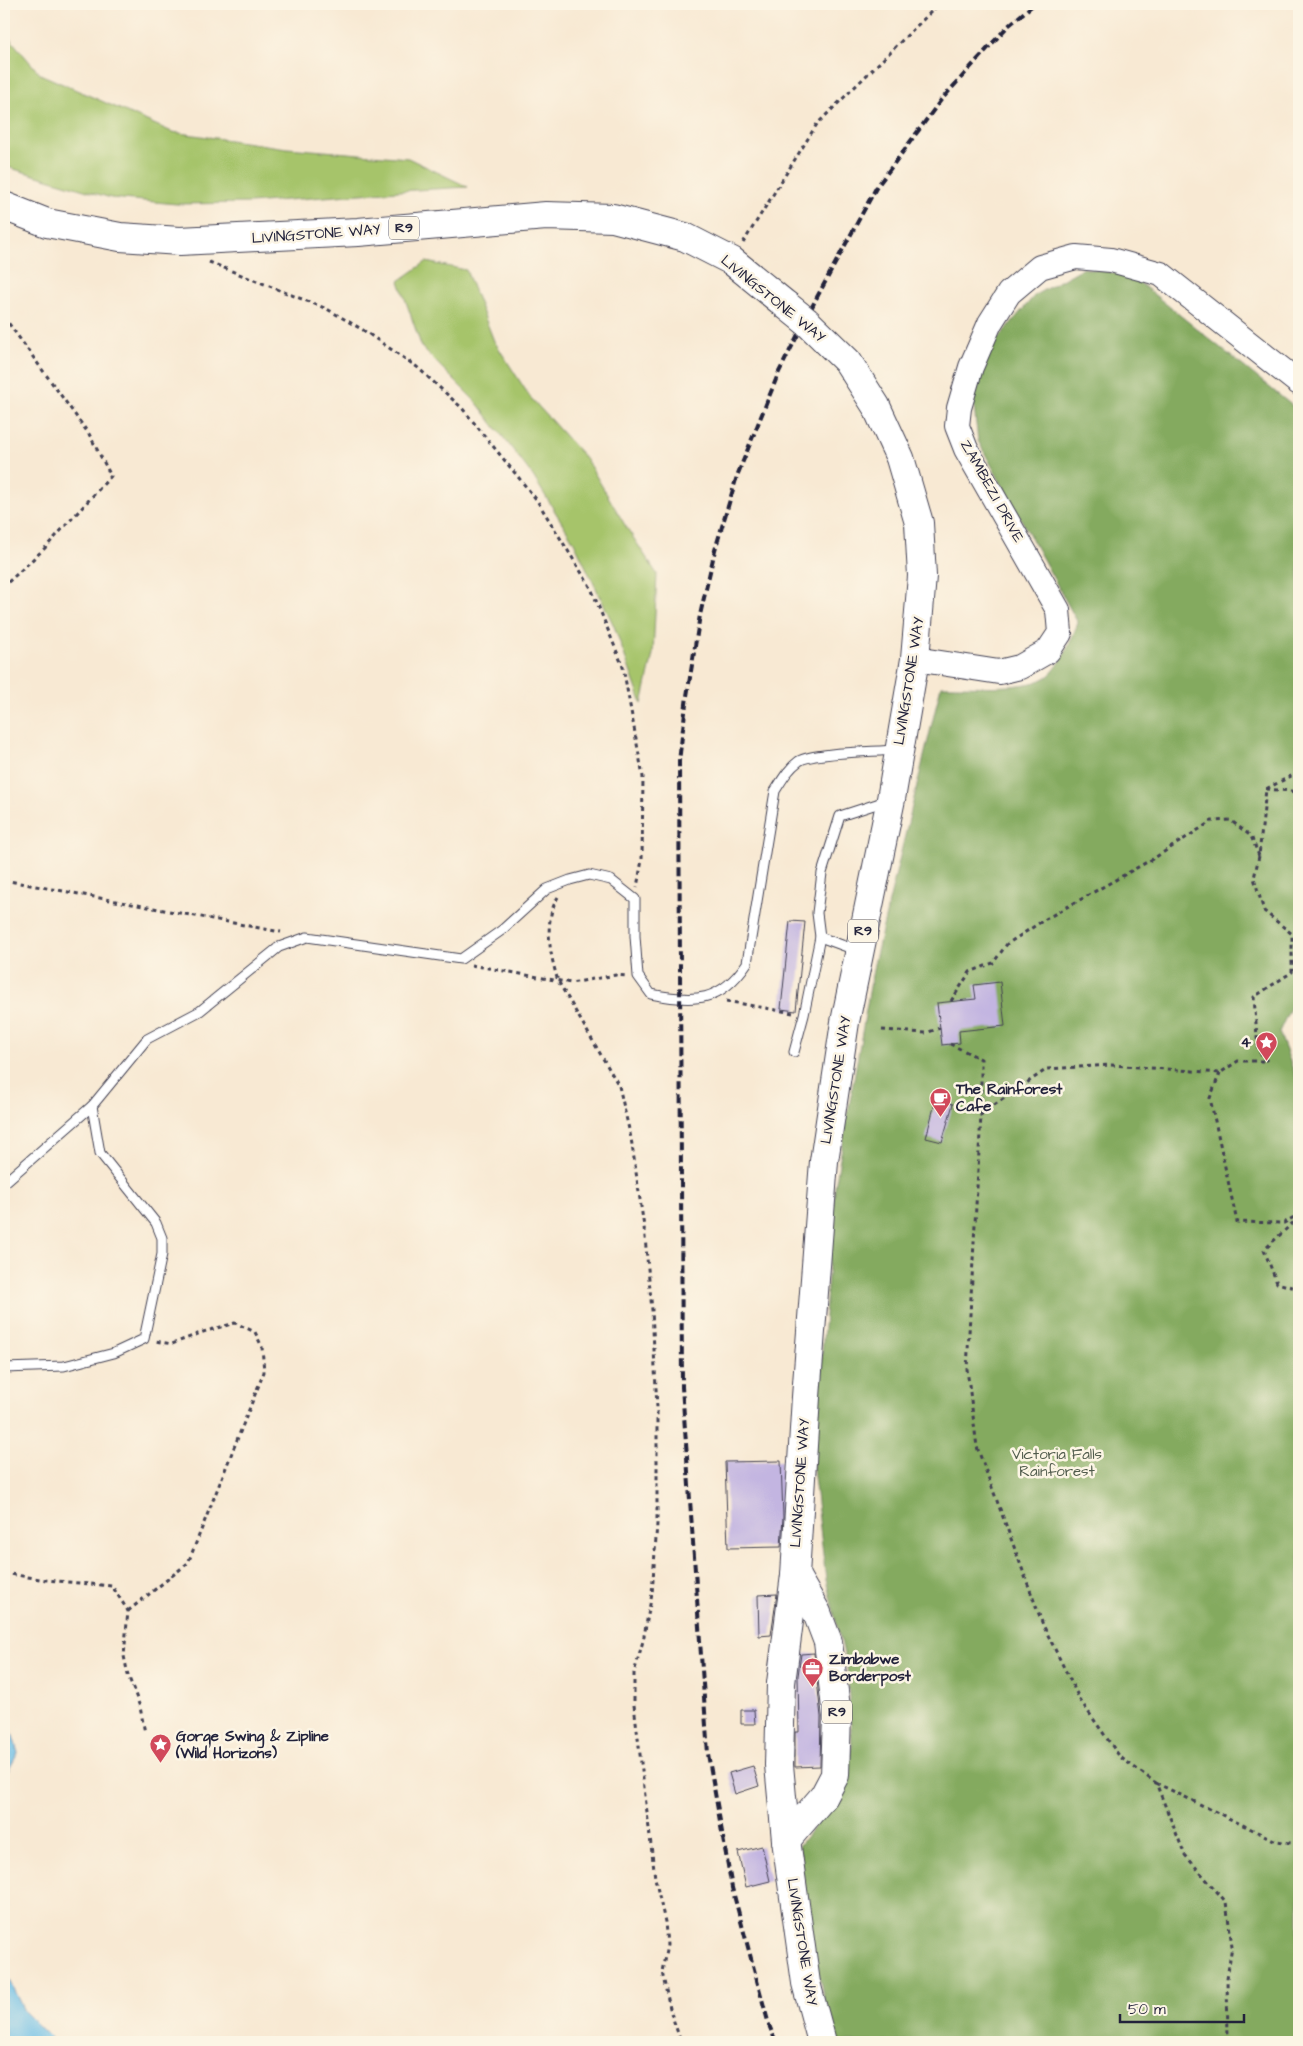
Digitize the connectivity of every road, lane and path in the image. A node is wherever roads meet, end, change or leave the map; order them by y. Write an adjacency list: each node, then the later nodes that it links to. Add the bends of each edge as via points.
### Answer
1 (939, 4): 4 (path, via 817,124)
2 (4, 206): 3 (highway, LIVINGSTONE WAY / R9, via 47,223 120,237)
3 (180, 241): 4 (highway, LIVINGSTONE WAY / R9, via 358,232 546,216 614,218 685,237); 17 (path, via 208,262 327,310 417,367 462,408 536,499 591,588 623,667 643,776 642,860)
4 (732, 261): 8 (highway, LIVINGSTONE WAY / R9, via 796,313 848,362 876,406 900,458 918,523 922,576)
5 (4, 317): 7 (path, via 89,434 111,476)
6 (1299, 383): 8 (street, ZAMBEZI DRIVE, via 1161,274 1111,260 1076,256 1040,267 1009,293 990,323 971,367 958,408 957,426 966,449 1058,610 1060,633 1048,651 1020,667 999,672)
7 (4, 586)
8 (916, 658): 9 (highway, LIVINGSTONE WAY / R9)
9 (899, 749): 13 (highway, LIVINGSTONE WAY / R9); 24 (lane, via 836,753 801,760 786,773 775,791 747,963 721,991)
10 (1299, 772): 11 (path)
11 (1266, 789): 12 (path); 14 (path)
12 (1299, 794)
13 (891, 800): 19 (lane, via 840,816 822,873 817,913); 20 (highway, LIVINGSTONE WAY / R9)
14 (1258, 856): 25 (path, via 1252,836 1230,820 1212,821 1007,944 993,963 970,972); 31 (path, via 1254,878 1264,911 1292,934 1292,972 1254,997 1258,1050 1267,1061 1238,1061)
15 (4, 880): 18 (path)
16 (570, 880): 17 (lane, via 589,875 611,880); 21 (lane, via 547,889 502,930); 23 (path, via 552,907 549,934)
17 (636, 899): 22 (lane)
18 (307, 937): 21 (lane); 32 (lane, via 279,947 200,1011 146,1039)
19 (820, 937): 20 (lane); 26 (lane)
20 (859, 951): 40 (highway, LIVINGSTONE WAY / R9, via 824,1161)
21 (461, 959): 23 (path, via 473,966)
22 (638, 976): 23 (path, via 616,975 571,983); 24 (lane, via 651,994 680,1000)
23 (558, 981): 46 (path, via 619,1086 631,1138 644,1227 656,1398 657,1524 652,1594 634,1673 634,1705 655,1878 665,1922 667,1945 662,1972)
24 (700, 998): 26 (path)
25 (951, 1001)
26 (804, 1015): 30 (lane)
27 (940, 1028): 28 (path, via 926,1033)
28 (882, 1030)
29 (950, 1044): 33 (path, via 981,1059)
30 (794, 1052)
31 (1220, 1073): 33 (path, via 1111,1065 1047,1069); 35 (path, via 1210,1098 1237,1222 1284,1223)
32 (92, 1106): 34 (lane); 37 (lane, via 100,1153 156,1223 162,1238 162,1254)
33 (981, 1115): 43 (path, via 967,1369 977,1447 1043,1624 1080,1700 1120,1757)
34 (4, 1183)
35 (1299, 1215): 36 (path, via 1264,1250 1277,1283)
36 (1299, 1289)
37 (144, 1339): 38 (lane, via 114,1353 64,1366); 41 (path, via 172,1344 236,1323 255,1332 262,1347 264,1372 188,1564)
38 (4, 1368)
39 (4, 1573): 41 (path, via 112,1586)
40 (795, 1575): 44 (highway, LIVINGSTONE WAY / R9, via 781,1682 779,1765); 44 (highway, R9, via 817,1613 828,1642 837,1716 835,1774 824,1796)
41 (128, 1611): 42 (path, via 124,1656)
42 (145, 1733)
43 (1156, 1782): 45 (path, via 1276,1841); 48 (path, via 1185,1855 1226,1902 1232,1946 1227,1978)
44 (786, 1840): 47 (highway, LIVINGSTONE WAY / R9, via 806,1983)
45 (1299, 1844)
46 (681, 2042)
47 (822, 2042)
48 (1230, 2042)

